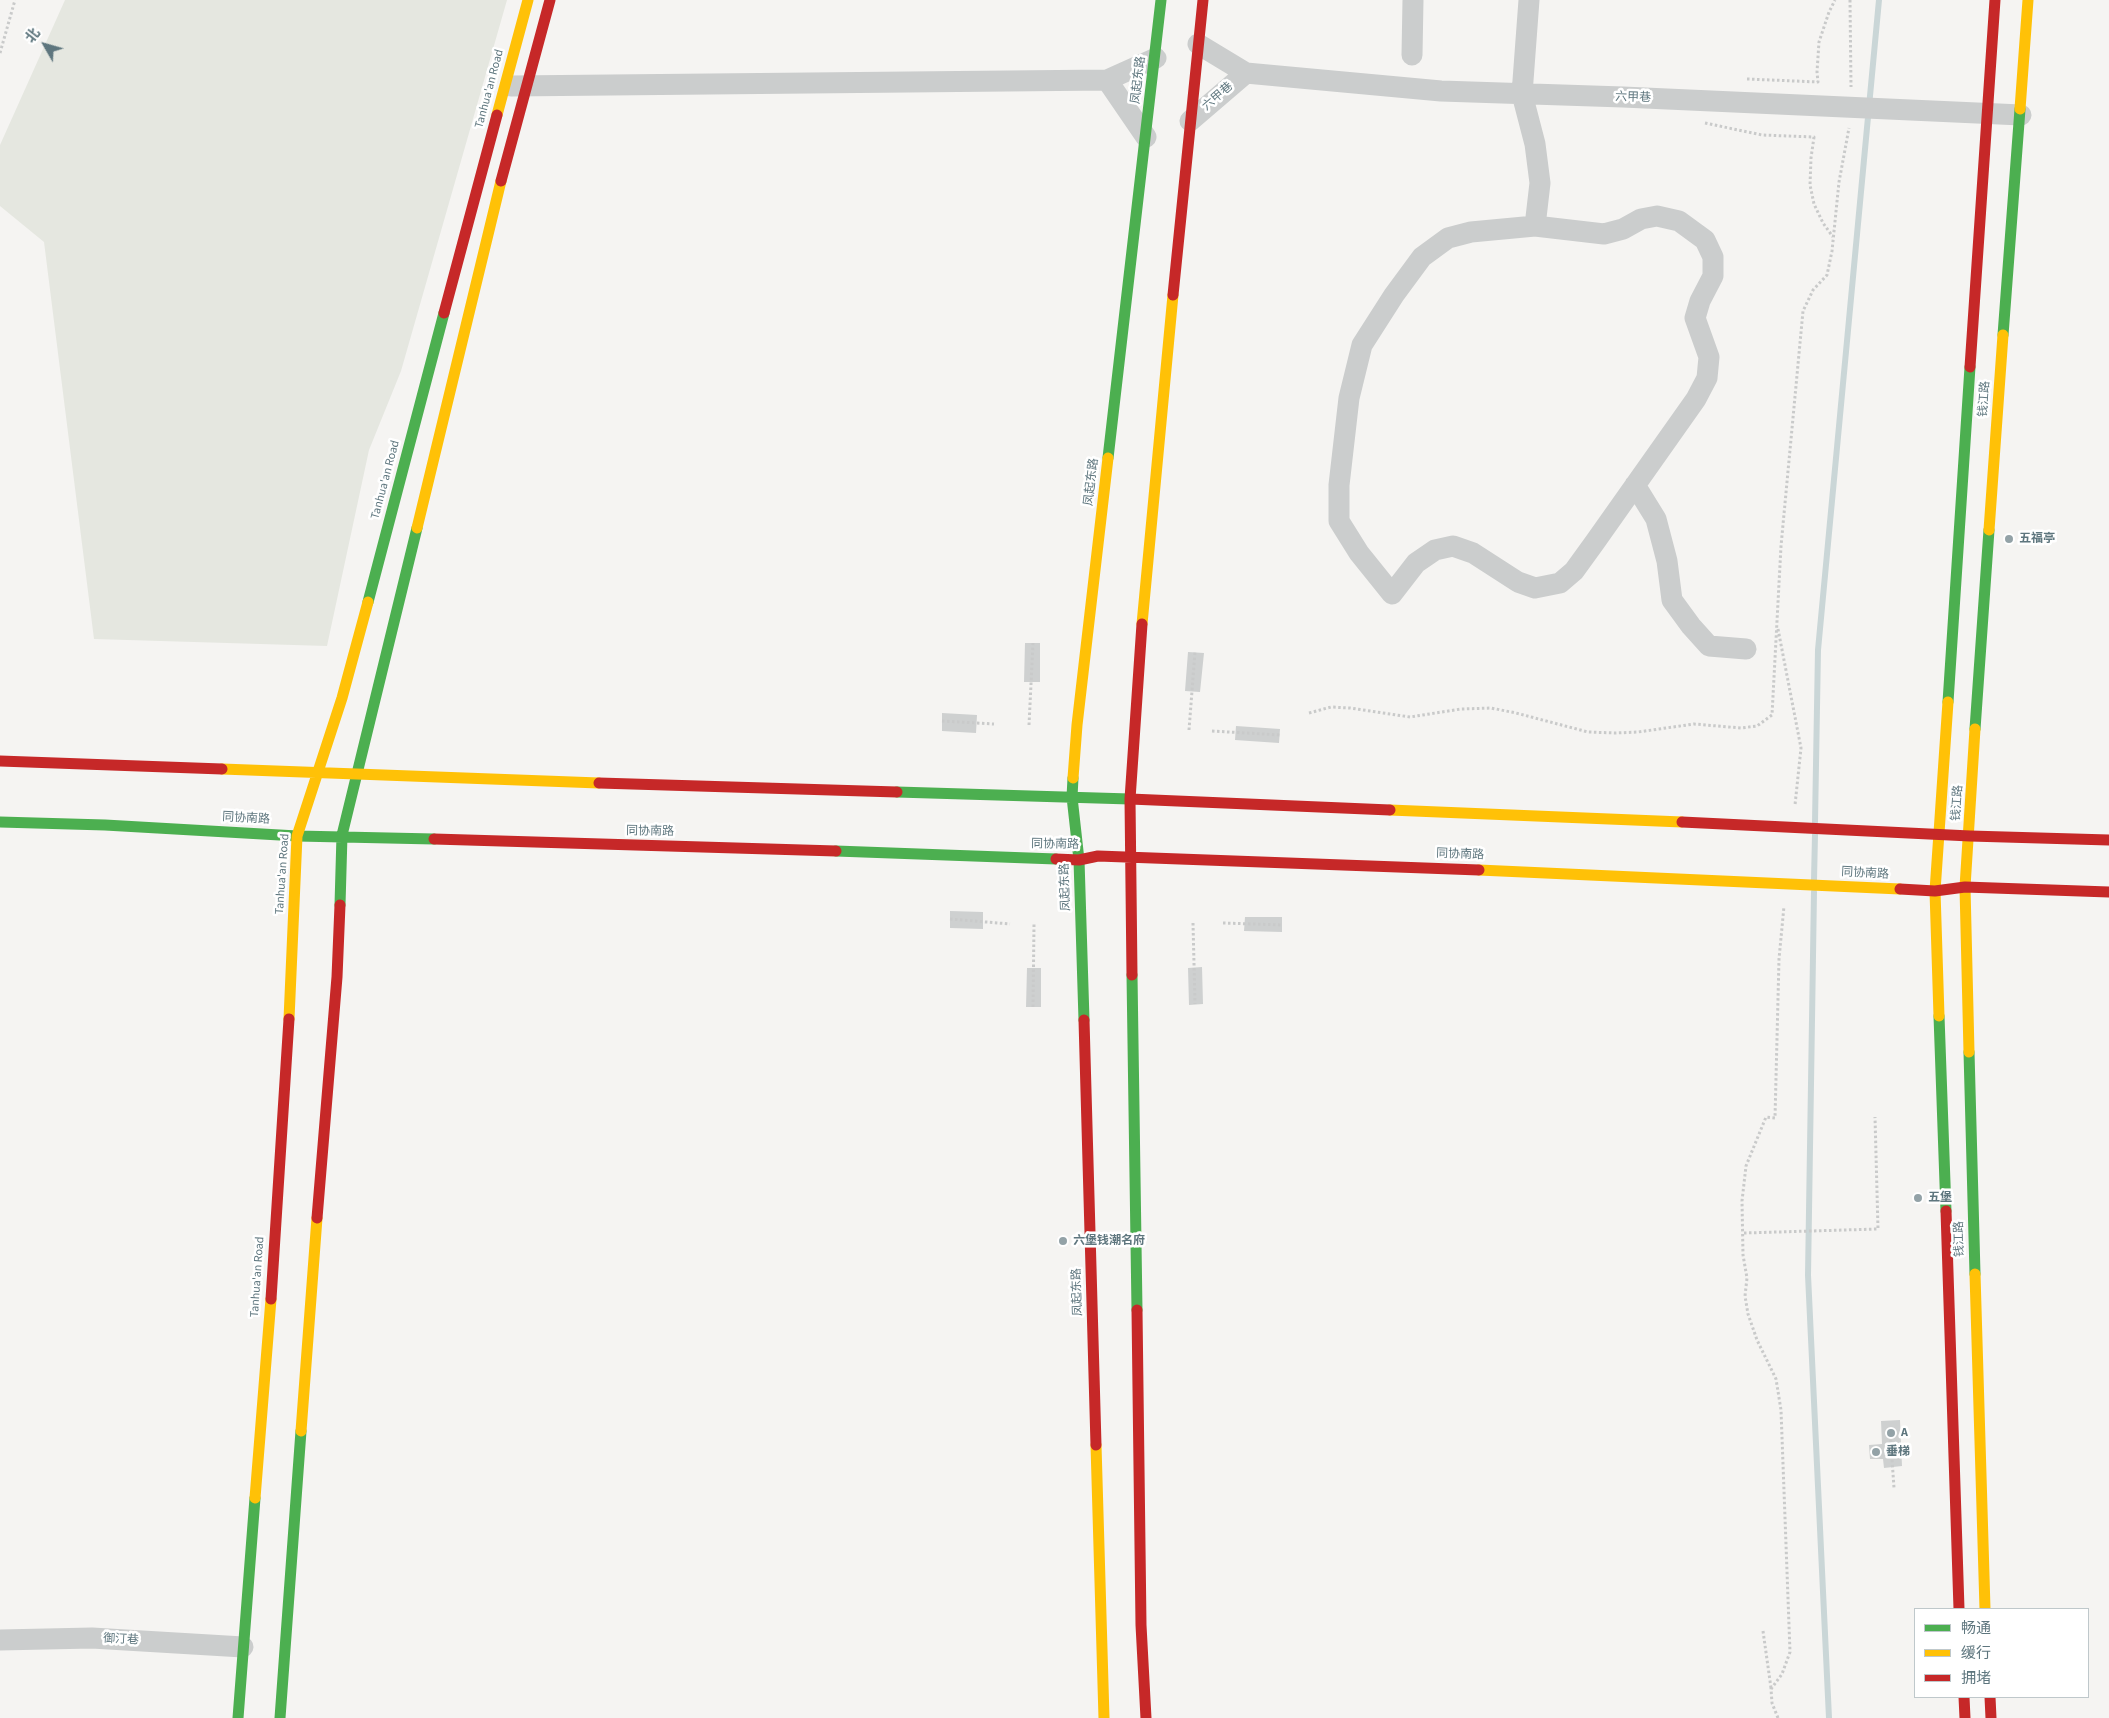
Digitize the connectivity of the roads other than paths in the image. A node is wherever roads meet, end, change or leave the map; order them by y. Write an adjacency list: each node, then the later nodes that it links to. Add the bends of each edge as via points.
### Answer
1 (528, 0): 14 (main road, Tanhua'an Road)
2 (550, 0): 14 (main road, Tanhua'an Road)
3 (1161, 0): 11 (main road, 凤起东路)
4 (1203, 0): 9 (main road)
5 (1413, 0): 10 (street)
6 (1529, 0): 15 (street)
7 (1995, 0): 16 (main road, 钱江路)
8 (2028, 0): 17 (main road, 钱江路)
9 (1198, 44): 12 (street, 六甲巷); 18 (main road)
10 (1412, 55)
11 (1156, 58): 13 (street); 19 (main road, 凤起东路)
12 (1246, 73): 15 (street, 六甲巷, via 1441,91); 18 (street, 六甲巷)
13 (1106, 80): 14 (street); 19 (street)
14 (516, 86): 24 (main road, Tanhua'an Road); 25 (main road, Tanhua'an Road)
15 (1522, 94): 16 (street, 六甲巷); 20 (street, via 1535,144 1540,183)
16 (1988, 114): 17 (street, 六甲巷); 29 (main road, 钱江路)
17 (2021, 116): 32 (main road, 钱江路, via 1989,525)
18 (1190, 121): 27 (main road, via 1146,569)
19 (1146, 138): 26 (main road, 凤起东路)
20 (1535, 226): 21 (street, via 1604,234 1657,216 1679,221 1692,230 1705,240 1713,257 1713,276 1700,301 1696,318 1709,357 1708,378); 21 (street, via 1471,232 1448,238 1422,257 1394,295 1362,345 1349,398 1338,485 1339,521 1359,553 1392,594 1416,563 1435,550 1452,546 1535,588 1560,583 1574,571)
21 (1635, 485): 22 (street, via 1656,519 1667,561 1672,600 1709,646)
22 (1746, 649)
23 (0, 761): 24 (main road)
24 (318, 773): 25 (main road); 31 (main road, Tanhua'an Road)
25 (357, 774): 26 (main road); 30 (main road, Tanhua'an Road)
26 (1072, 798): 27 (main road); 35 (main road, 凤起东路)
27 (1130, 799): 29 (main road); 34 (main road)
28 (0, 822): 31 (main road, 同协南路)
29 (1938, 834): 32 (main road); 37 (main road, 钱江路)
30 (342, 835): 31 (main road, 同协南路); 35 (main road, 同协南路); 46 (main road, Tanhua'an Road, via 337,977)
31 (297, 836): 42 (main road, Tanhua'an Road, via 292,975)
32 (1970, 836): 33 (main road); 36 (main road, 钱江路)
33 (2109, 840)
34 (1131, 857): 35 (main road, 同协南路, via 1098,856); 37 (main road, 同协南路, via 1577,873); 48 (main road, via 1141,1606)
35 (1079, 860): 47 (main road, 凤起东路)
36 (1965, 887): 37 (main road, 同协南路); 38 (main road, 同协南路); 40 (main road, 钱江路)
37 (1935, 891): 39 (main road, 钱江路)
38 (2109, 892)
39 (1959, 1608)
40 (1985, 1608)
41 (0, 1640): 42 (street, 御汀巷, via 92,1638)
42 (243, 1647): 45 (main road, Tanhua'an Road)
43 (1964, 1698): 49 (main road)
44 (1990, 1698): 50 (main road)
45 (238, 1718)
46 (280, 1718)
47 (1104, 1718)
48 (1146, 1718)
49 (1965, 1718)
50 (1991, 1718)

